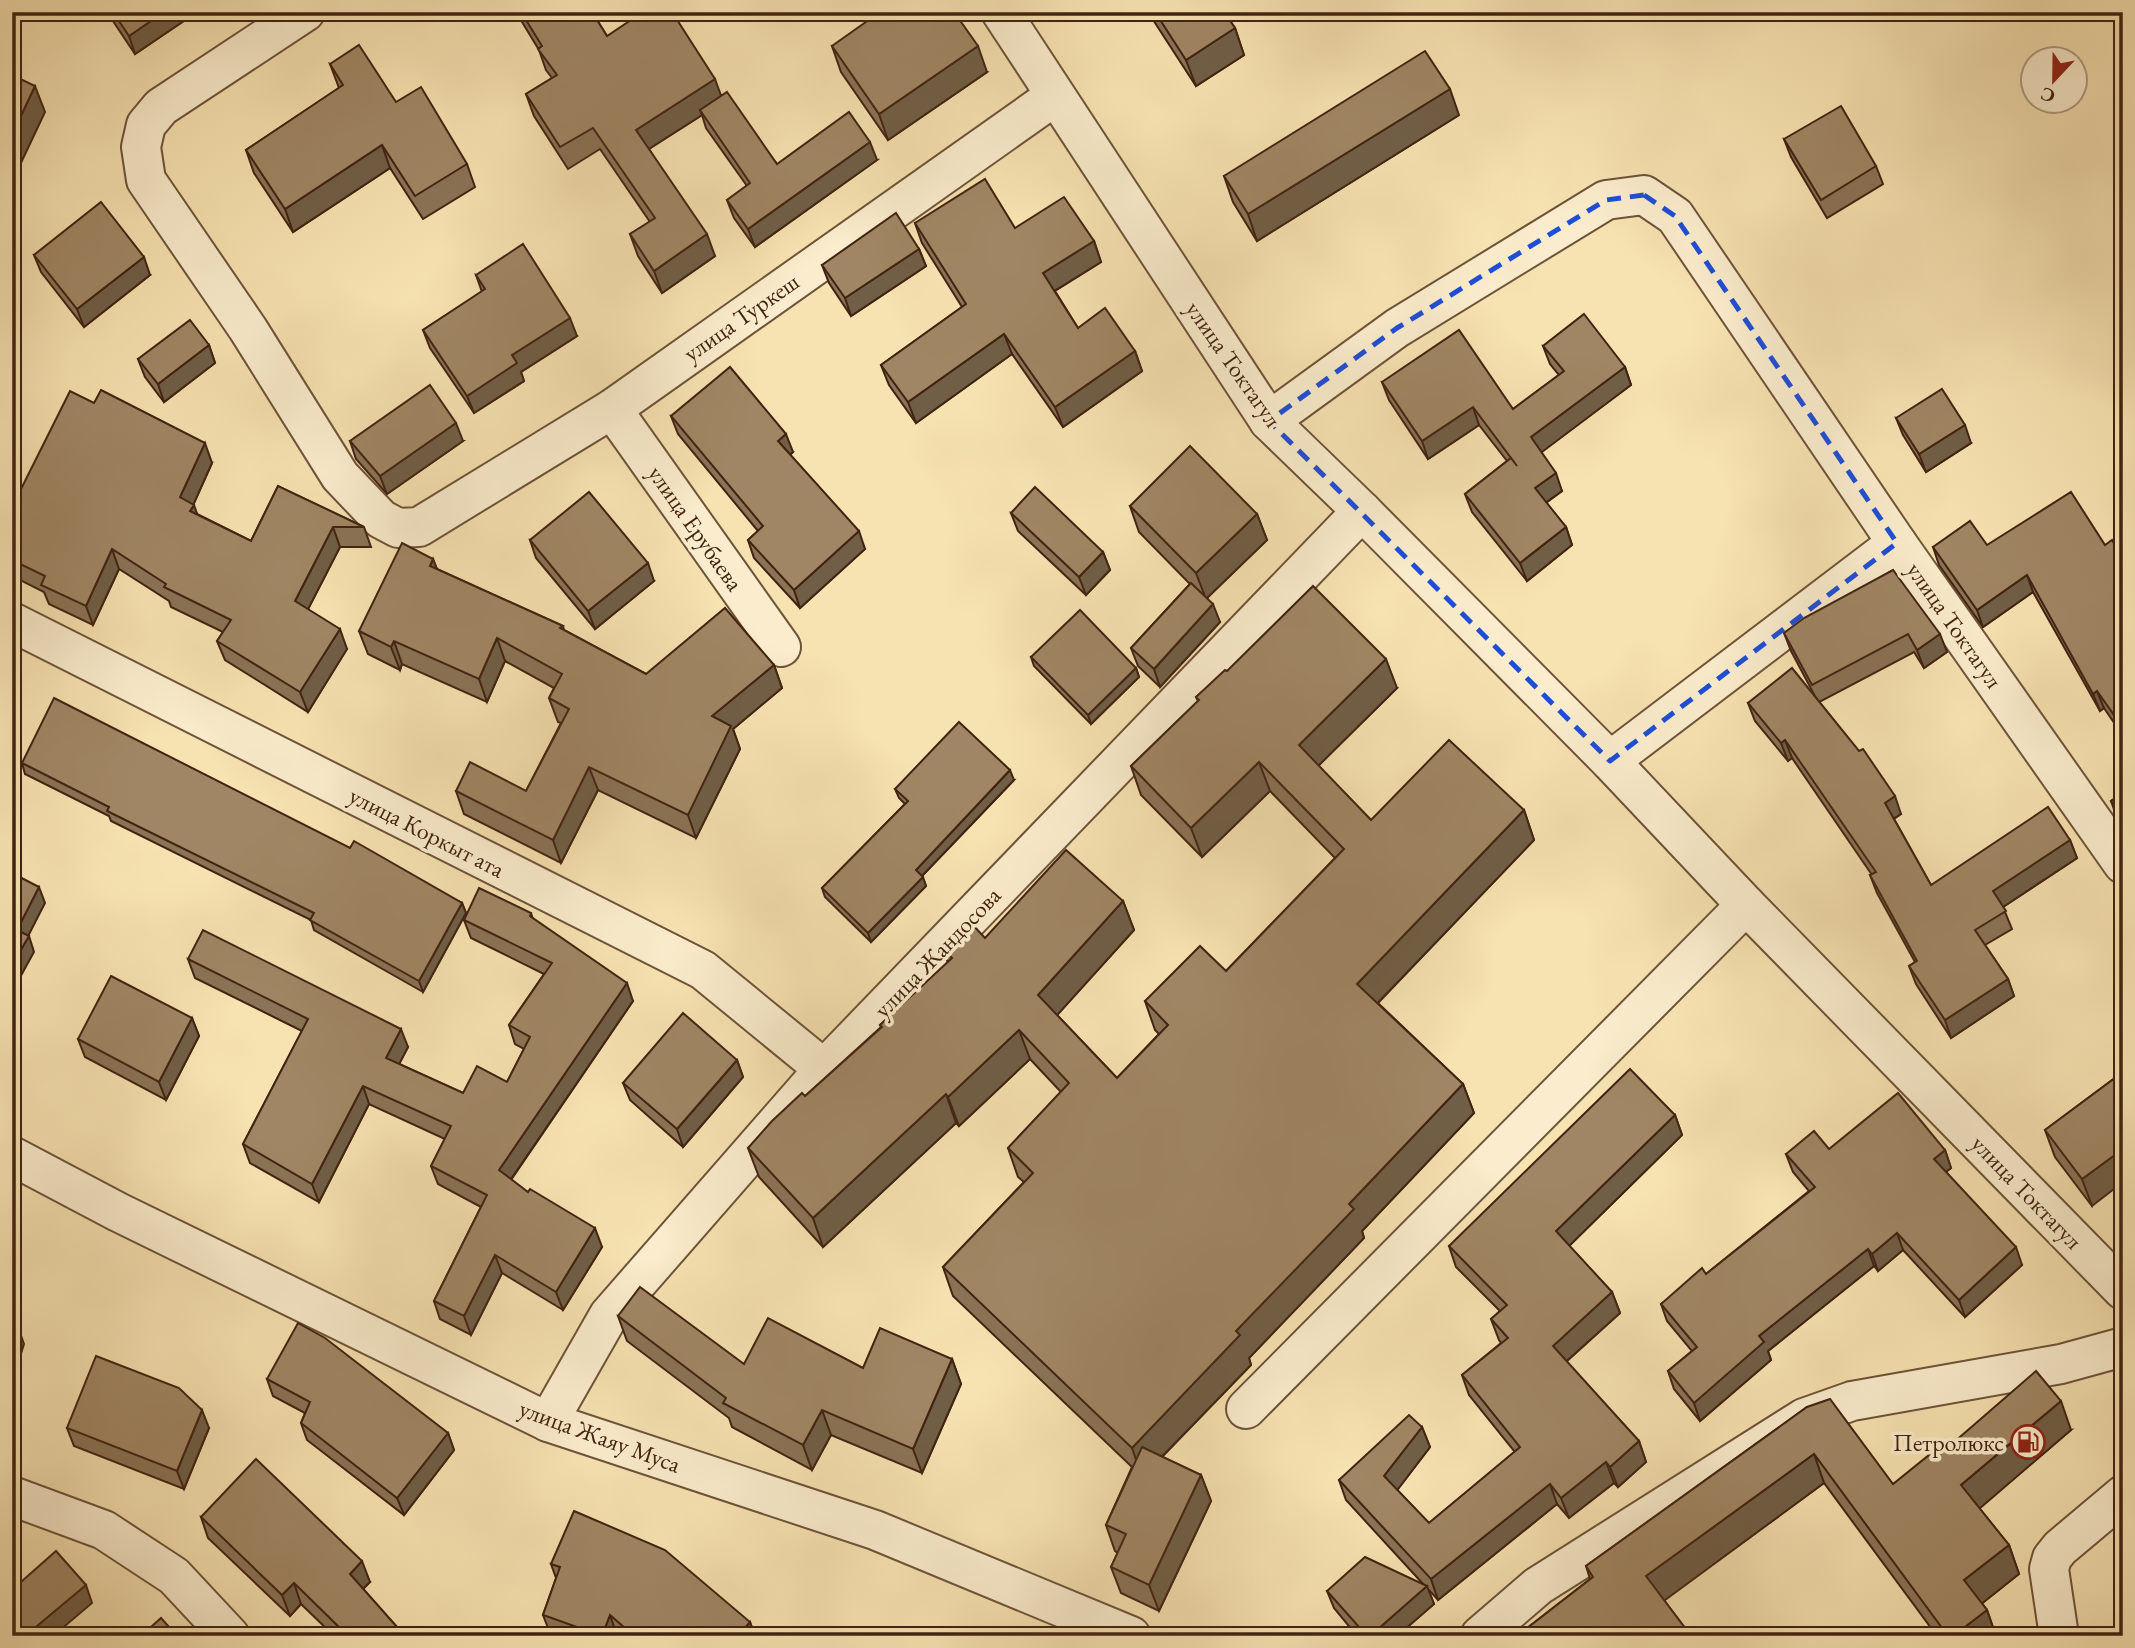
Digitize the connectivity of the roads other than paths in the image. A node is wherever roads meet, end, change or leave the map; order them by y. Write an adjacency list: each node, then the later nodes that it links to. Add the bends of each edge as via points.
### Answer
1 (304, 12): 4 (street, улица Туркеш, via 161,107 146,125 141,148 146,180 248,328 340,476 381,519 398,528 419,527)
2 (1001, 12): 3 (street, улица Токтагул)
3 (1055, 96): 4 (street, улица Туркеш); 5 (street, улица Токтагул)
4 (612, 409): 9 (street, улица Ерубаева)
5 (1269, 421): 6 (street, улица Токтагул); 7 (street, via 1397,328 1606,200 1644,195 1675,216)
6 (1362, 511): 10 (street, улица Токтагул); 13 (street, улица Жандосова)
7 (1897, 542): 10 (street, улица Токтагул); 11 (street, улица Токтагул)
8 (12, 622): 13 (street, улица Коркыт ата, via 703,971)
9 (781, 647)
10 (1610, 761): 12 (street, улица Токтагул)
11 (2123, 864)
12 (1746, 905): 15 (street, улица Токтагул); 17 (street)
13 (824, 1069): 18 (street, улица Жандосова, via 609,1315)
14 (12, 1156): 18 (street, улица Жаяу Муса)
15 (2123, 1290)
16 (2123, 1347): 23 (street, via 2061,1364 1852,1401 1804,1418 1538,1586)
17 (1246, 1409)
18 (548, 1422): 22 (street, улица Жаяу Муса, via 875,1530)
19 (2123, 1495): 24 (street, via 2052,1559 2049,1569)
20 (12, 1496): 21 (street, via 104,1530 174,1576)
21 (230, 1636)
22 (1131, 1636)
23 (1480, 1636)
24 (2059, 1636)

